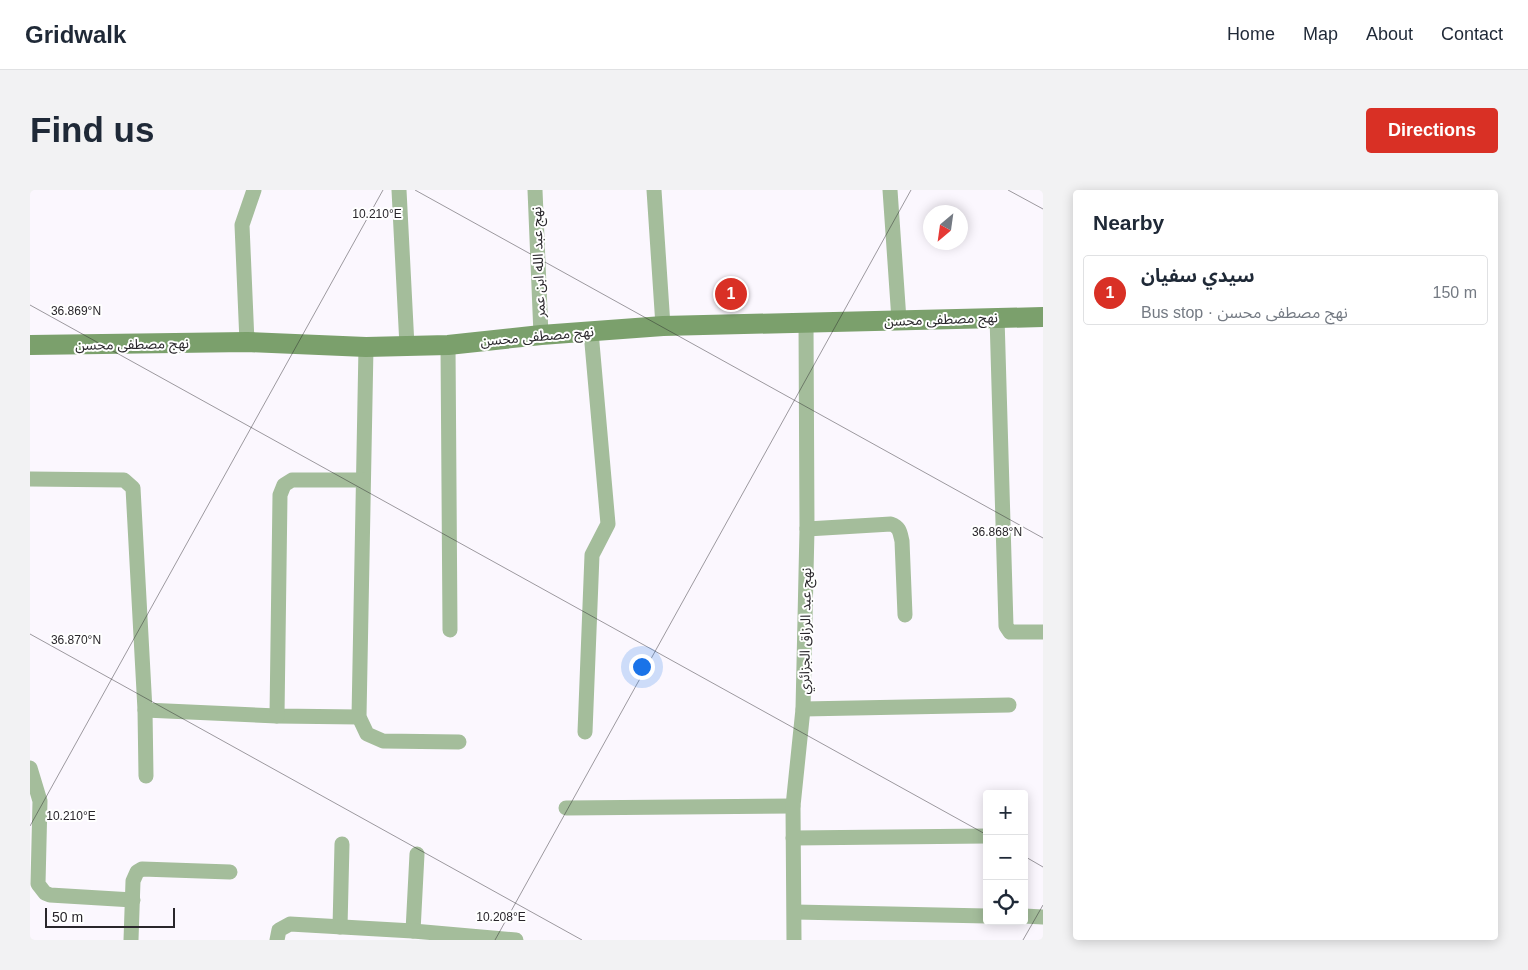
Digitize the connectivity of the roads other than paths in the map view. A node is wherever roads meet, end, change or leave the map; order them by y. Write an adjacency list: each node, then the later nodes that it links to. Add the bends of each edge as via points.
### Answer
1 (254, 190): 13 (street, via 242,225)
2 (399, 190): 16 (street)
3 (535, 190): 12 (street, نهج عبد الله ابن عمر)
4 (654, 190): 10 (street)
5 (890, 190): 8 (street)
6 (997, 317): 7 (main road, نهج مصطفى محسن); 8 (main road, نهج مصطفى محسن); 23 (street, via 1006,626 1010,632)
7 (1043, 317)
8 (899, 320): 9 (main road, نهج مصطفى محسن)
9 (806, 322): 10 (main road, نهج مصطفى محسن); 20 (street, نهج عبد الرزاق الجزائري)
10 (663, 326): 11 (main road, نهج مصطفى محسن)
11 (591, 332): 12 (main road, نهج مصطفى محسن); 29 (street, via 608,524 592,555)
12 (541, 335): 14 (main road, نهج مصطفى محسن)
13 (247, 342): 15 (main road, نهج مصطفى محسن); 17 (main road, نهج مصطفى محسن)
14 (448, 345): 16 (main road, نهج مصطفى محسن); 22 (street)
15 (30, 346)
16 (407, 346): 17 (main road, نهج مصطفى محسن)
17 (366, 347): 19 (street)
18 (30, 479): 26 (street, via 124,480 133,488)
19 (362, 480): 27 (street, via 292,480 284,485 280,495); 28 (street)
20 (807, 529): 21 (street, via 896,526 902,541); 25 (street, نهج عبد الرزاق الجزائري)
21 (905, 615)
22 (450, 630)
23 (1043, 632)
24 (1009, 705): 25 (street)
25 (803, 709): 33 (street, نهج عبد الرزاق الجزائري)
26 (145, 710): 27 (street); 32 (street)
27 (277, 716): 28 (street)
28 (359, 717): 30 (street, via 367,734 383,741)
29 (585, 732)
30 (458, 742)
31 (30, 768): 40 (street, via 40,801 38,884)
32 (146, 776)
33 (793, 806): 34 (street); 36 (street, نهج عبد الرزاق الجزائري)
34 (566, 808)
35 (983, 836): 36 (street)
36 (793, 838): 42 (street, نهج عبد الرزاق الجزائري)
37 (342, 844): 46 (street)
38 (417, 854): 47 (street)
39 (230, 872): 41 (street, via 142,869 134,876)
40 (35, 889): 41 (street, via 50,895)
41 (133, 900): 49 (street)
42 (795, 912): 43 (street); 52 (street, نهج عبد الرزاق الجزائري)
43 (983, 916)
44 (1028, 916): 45 (street)
45 (1043, 917)
46 (340, 927): 47 (street); 50 (street, via 290,924 279,930)
47 (403, 934): 48 (street)
48 (499, 939): 51 (street)
49 (131, 940)
50 (276, 940)
51 (516, 940)
52 (794, 940)

